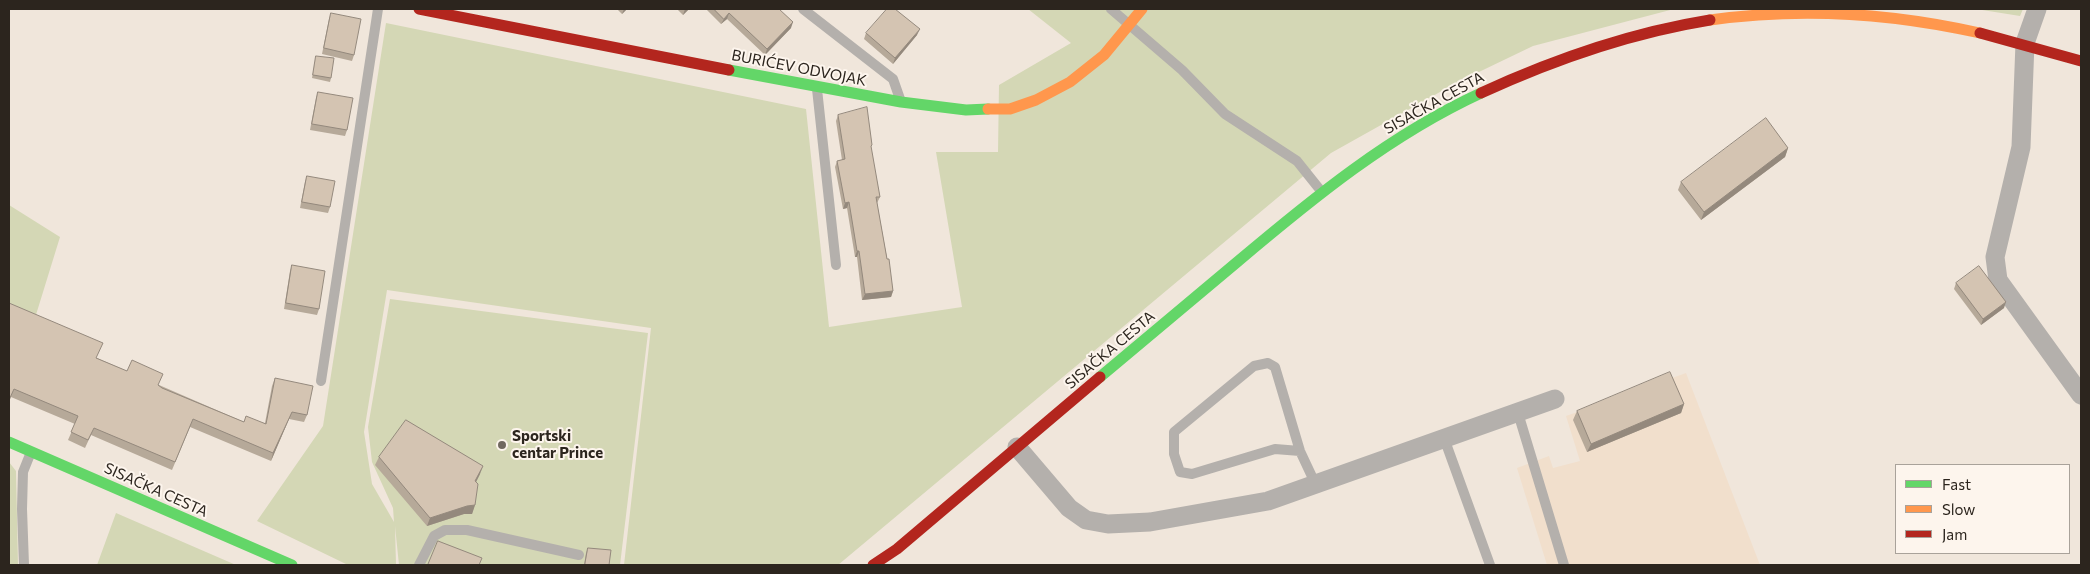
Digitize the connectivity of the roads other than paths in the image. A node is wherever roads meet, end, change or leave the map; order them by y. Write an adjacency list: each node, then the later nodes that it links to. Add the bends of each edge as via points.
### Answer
1 (378, 9): 14 (lane)
2 (419, 9): 10 (main road, BURIĆEV ODVOJAK)
3 (803, 9): 11 (lane, via 893,79)
4 (1111, 9): 7 (lane)
5 (1142, 9): 7 (main road, BURIĆEV ODVOJAK)
6 (2037, 9): 8 (street)
7 (1130, 24): 11 (main road, BURIĆEV ODVOJAK, via 1104,56 1070,82 1010,109 966,110); 12 (lane, via 1225,114 1297,161)
8 (2025, 43): 9 (main road, SISAČKA CESTA); 12 (main road, SISAČKA CESTA, via 1949,26 1881,16 1804,12 1732,16 1670,26 1599,44 1539,65 1406,132); 15 (street, via 2021,148 1995,257 1998,280)
9 (2081, 61)
10 (817, 88): 11 (main road, BURIĆEV ODVOJAK); 13 (lane)
11 (901, 102)
12 (1322, 192): 20 (main road, SISAČKA CESTA)
13 (836, 265)
14 (320, 381)
15 (2081, 395)
16 (1555, 399): 17 (street)
17 (1518, 413): 18 (street); 30 (lane)
18 (1444, 438): 23 (street); 29 (lane)
19 (9, 442): 21 (main road, SISAČKA CESTA)
20 (1016, 447): 23 (street, via 1069,508 1086,520 1108,524 1150,522 1268,500); 28 (main road, SISAČKA CESTA, via 897,549)
21 (32, 451): 25 (lane, via 23,472); 26 (main road, SISAČKA CESTA)
22 (1300, 451): 22 (lane, via 1275,367 1268,362 1254,366 1174,432 1174,454 1180,472 1192,474 1275,449); 23 (lane)
23 (1315, 483)
24 (579, 555): 27 (lane, via 467,530 445,530 434,536)
25 (24, 565)
26 (292, 565)
27 (419, 565)
28 (873, 565)
29 (1490, 565)
30 (1564, 565)

